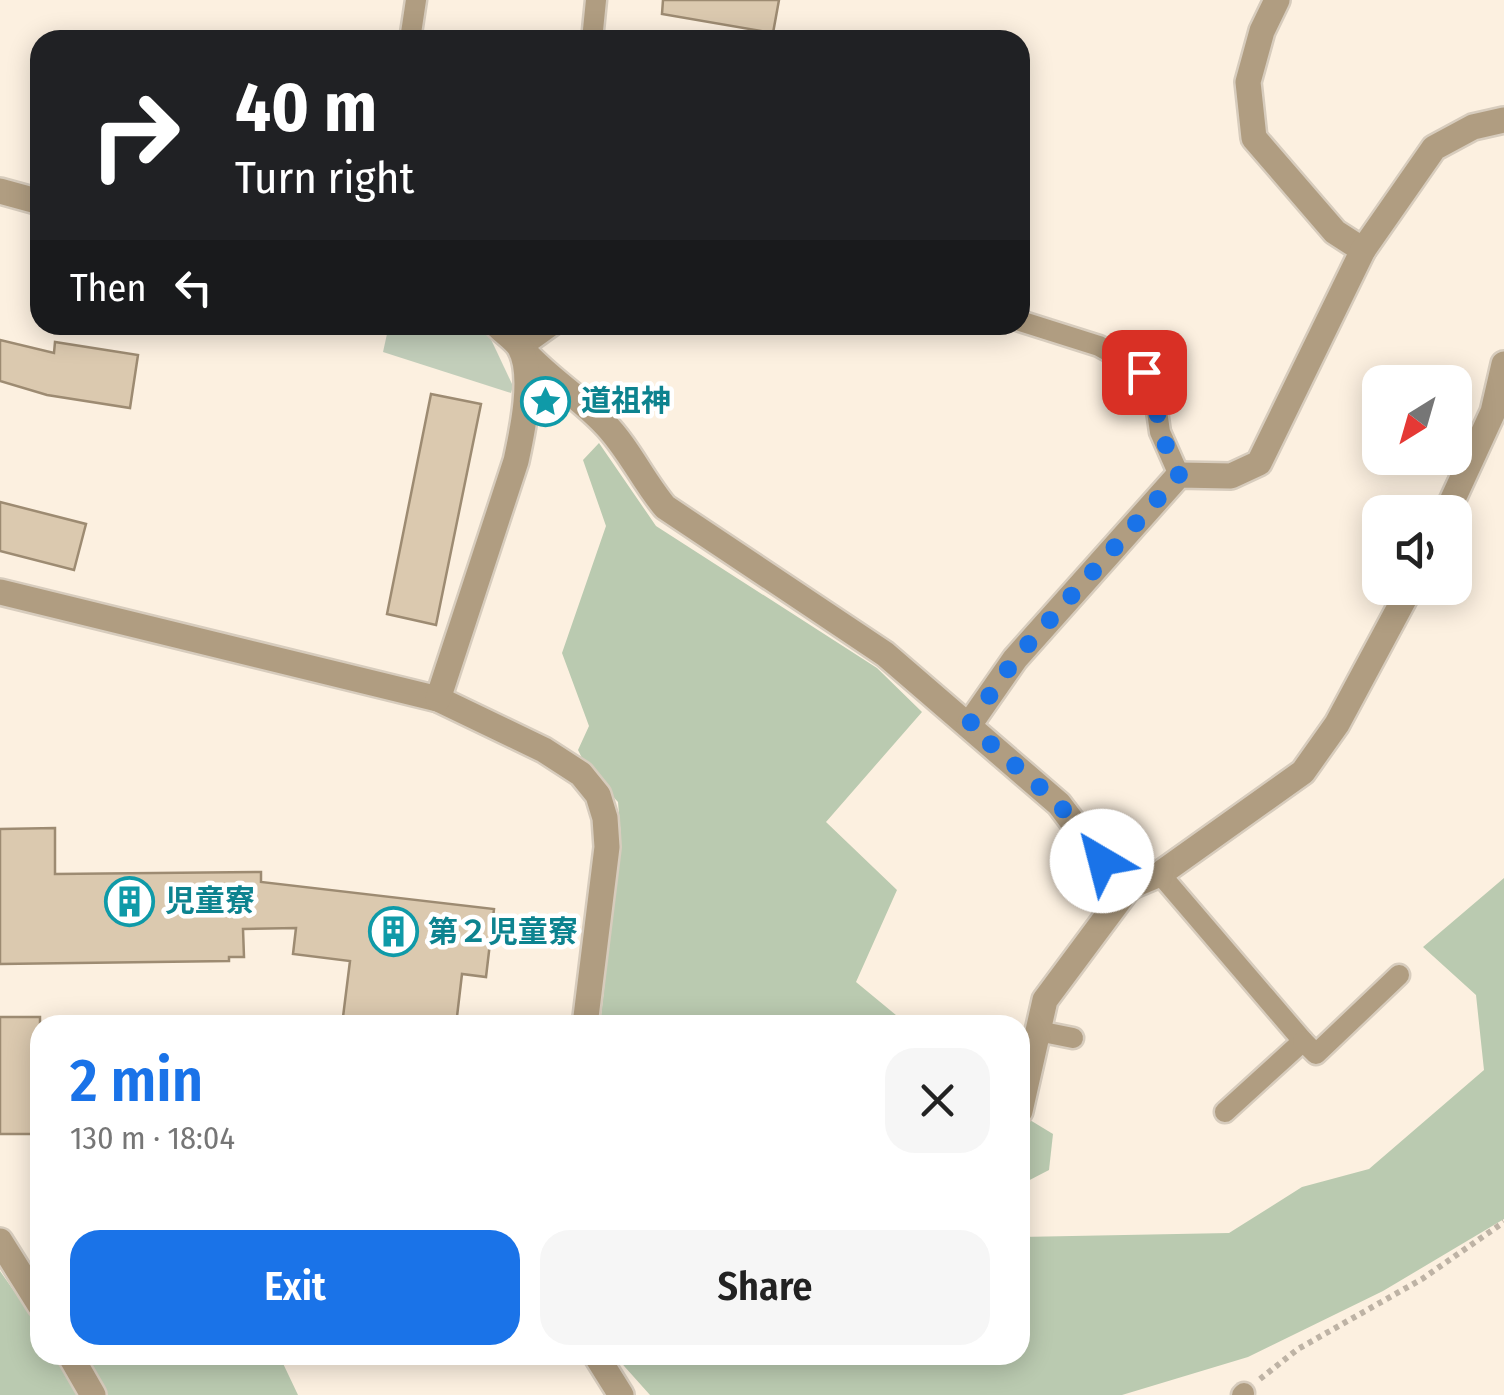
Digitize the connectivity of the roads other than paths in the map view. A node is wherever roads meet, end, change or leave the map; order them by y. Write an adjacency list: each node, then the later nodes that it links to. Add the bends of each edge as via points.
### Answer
1 (416, 0): 4 (lane)
2 (596, 0): 5 (lane)
3 (1276, 0): 9 (street, via 1248,82 1254,138 1335,232)
4 (412, 30)
5 (593, 30)
6 (1504, 120): 9 (street, via 1473,127 1434,148)
7 (0, 191): 8 (street)
8 (30, 199)
9 (1363, 250): 16 (street, via 1260,463 1231,476)
10 (1030, 324): 16 (lane, via 1099,346 1144,372)
11 (507, 335): 13 (street)
12 (540, 335): 13 (lane)
13 (521, 348): 20 (street, via 526,385 516,462); 21 (street, via 608,426 665,507 884,654)
14 (1504, 364): 15 (street)
15 (1498, 415): 17 (street)
16 (1179, 475): 21 (street, via 1015,659)
17 (1456, 495)
18 (0, 592): 20 (street)
19 (1401, 605): 22 (street, via 1338,724 1303,772)
20 (438, 699): 25 (street, via 544,750 598,794 607,847)
21 (969, 725): 23 (street, via 1059,804)
22 (1160, 874): 23 (street); 28 (lane)
23 (1130, 886): 26 (street, via 1045,1000)
24 (1398, 975): 28 (lane, via 1316,1054)
25 (586, 1015)
26 (1038, 1030): 27 (lane); 29 (street)
27 (1073, 1038)
28 (1304, 1041): 30 (lane)
29 (1030, 1066)
30 (1225, 1112)
31 (0, 1241): 32 (street)
32 (30, 1289)
33 (76, 1365): 35 (street)
34 (602, 1365): 36 (street)
35 (94, 1395)
36 (622, 1395)

